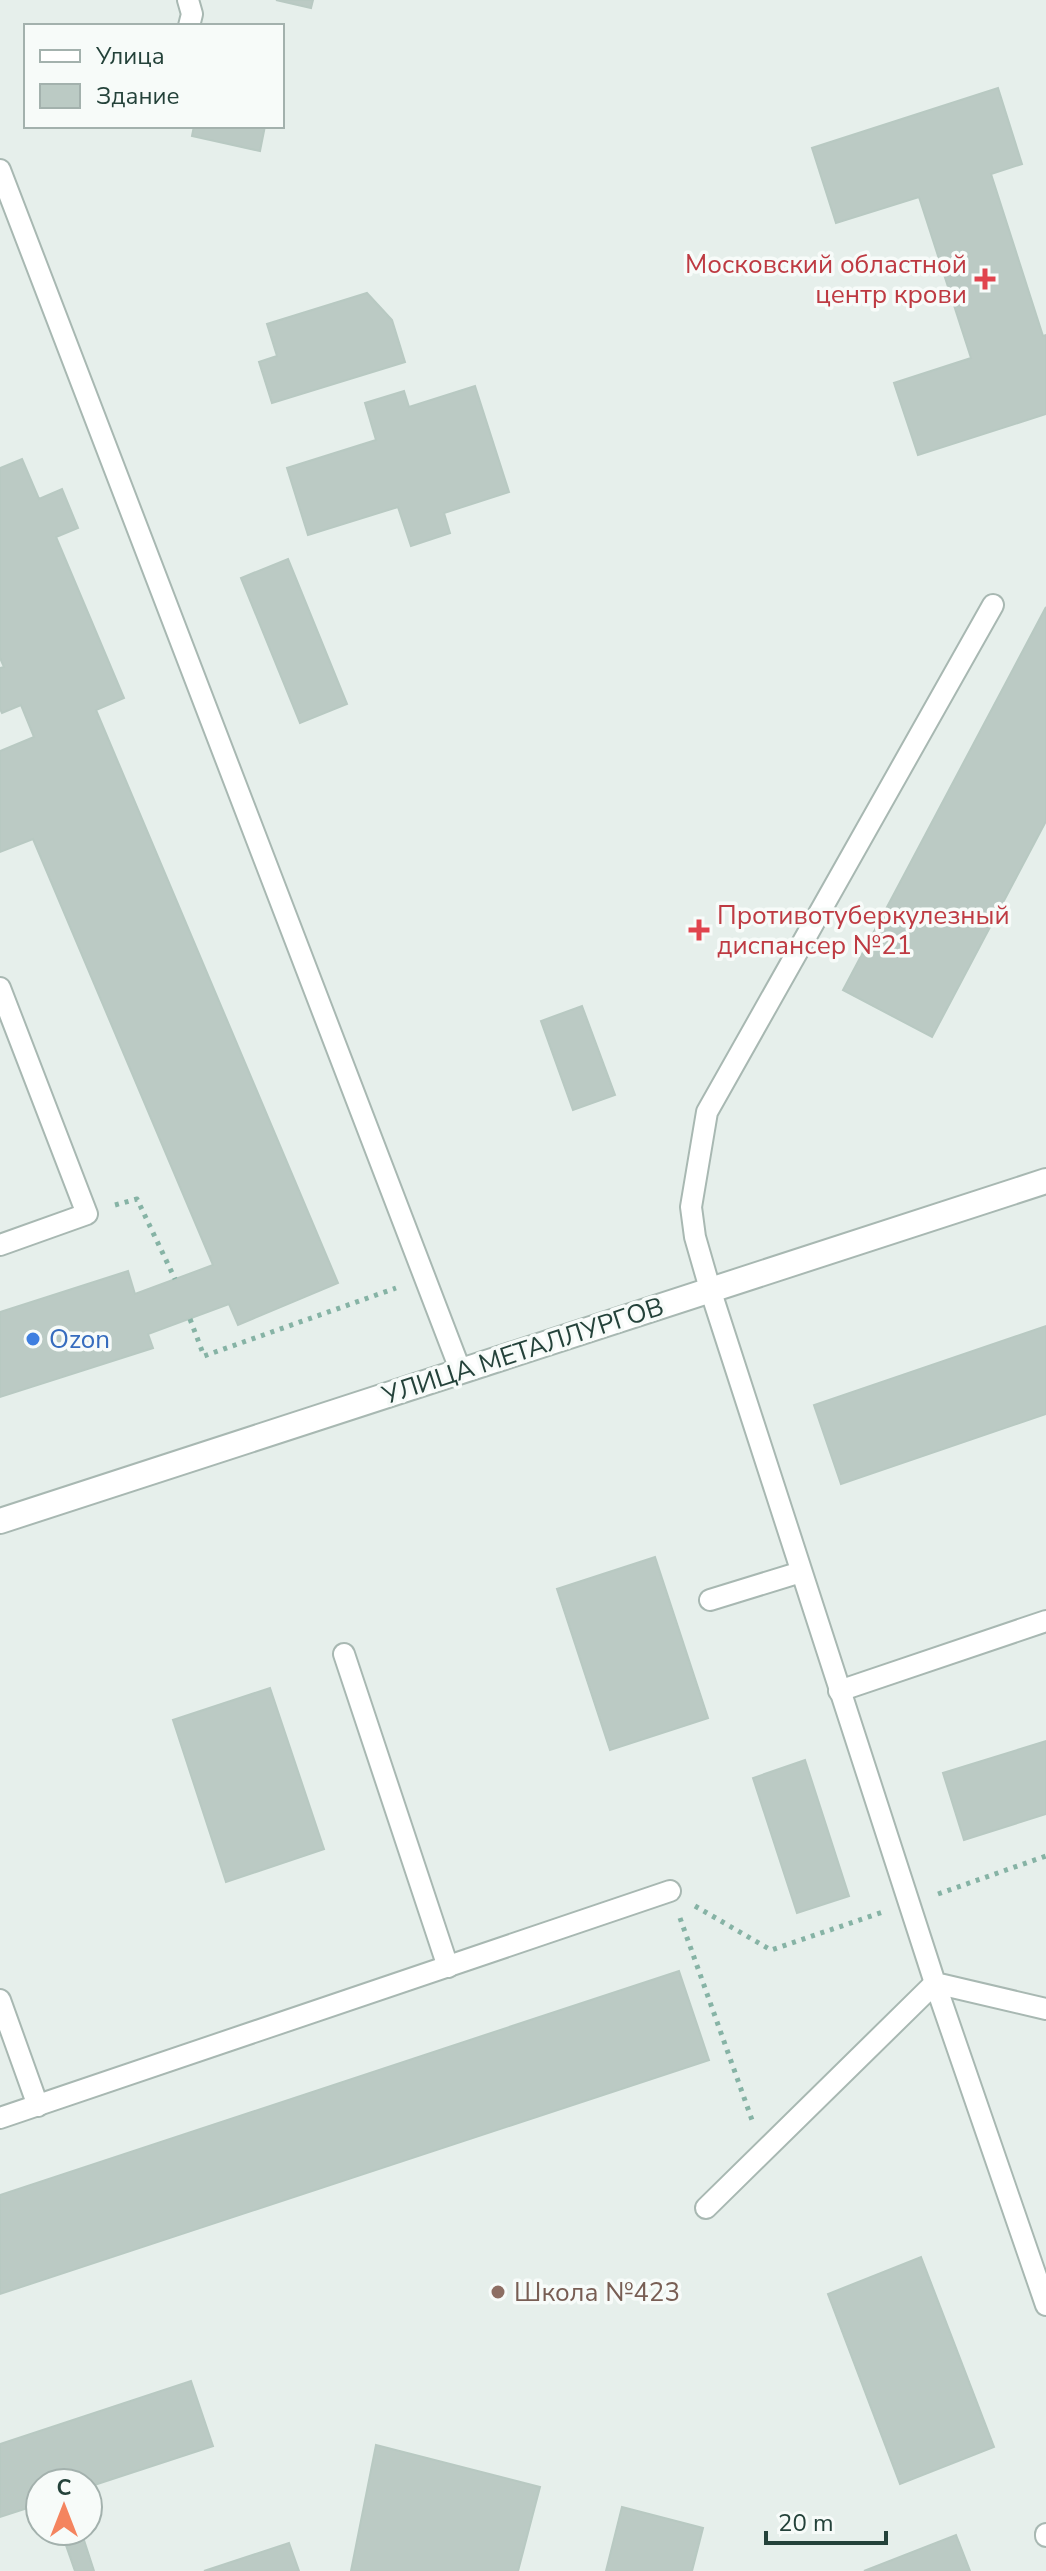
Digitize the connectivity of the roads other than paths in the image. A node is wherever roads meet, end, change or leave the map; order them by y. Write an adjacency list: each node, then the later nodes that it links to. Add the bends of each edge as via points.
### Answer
1 (188, 0): 2 (lane)
2 (190, 24)
3 (0, 170): 9 (lane)
4 (993, 605): 8 (lane, via 707,1112 691,1207)
5 (0, 988): 7 (lane, via 87,1214)
6 (1046, 1181): 8 (street, УЛИЦА МЕТАЛЛУРГОВ)
7 (0, 1245)
8 (710, 1289): 9 (street, УЛИЦА МЕТАЛЛУРГОВ); 11 (lane)
9 (461, 1372): 10 (street, УЛИЦА МЕТАЛЛУРГОВ)
10 (0, 1521)
11 (801, 1572): 12 (lane); 15 (lane)
12 (710, 1600)
13 (1046, 1621): 15 (lane)
14 (344, 1654): 17 (lane)
15 (839, 1691): 18 (lane)
16 (670, 1891): 17 (lane)
17 (448, 1967): 21 (lane)
18 (935, 1983): 20 (lane); 23 (lane); 24 (lane)
19 (0, 2000): 21 (lane)
20 (1046, 2009)
21 (38, 2106): 22 (lane)
22 (0, 2118)
23 (706, 2208)
24 (1046, 2305)

